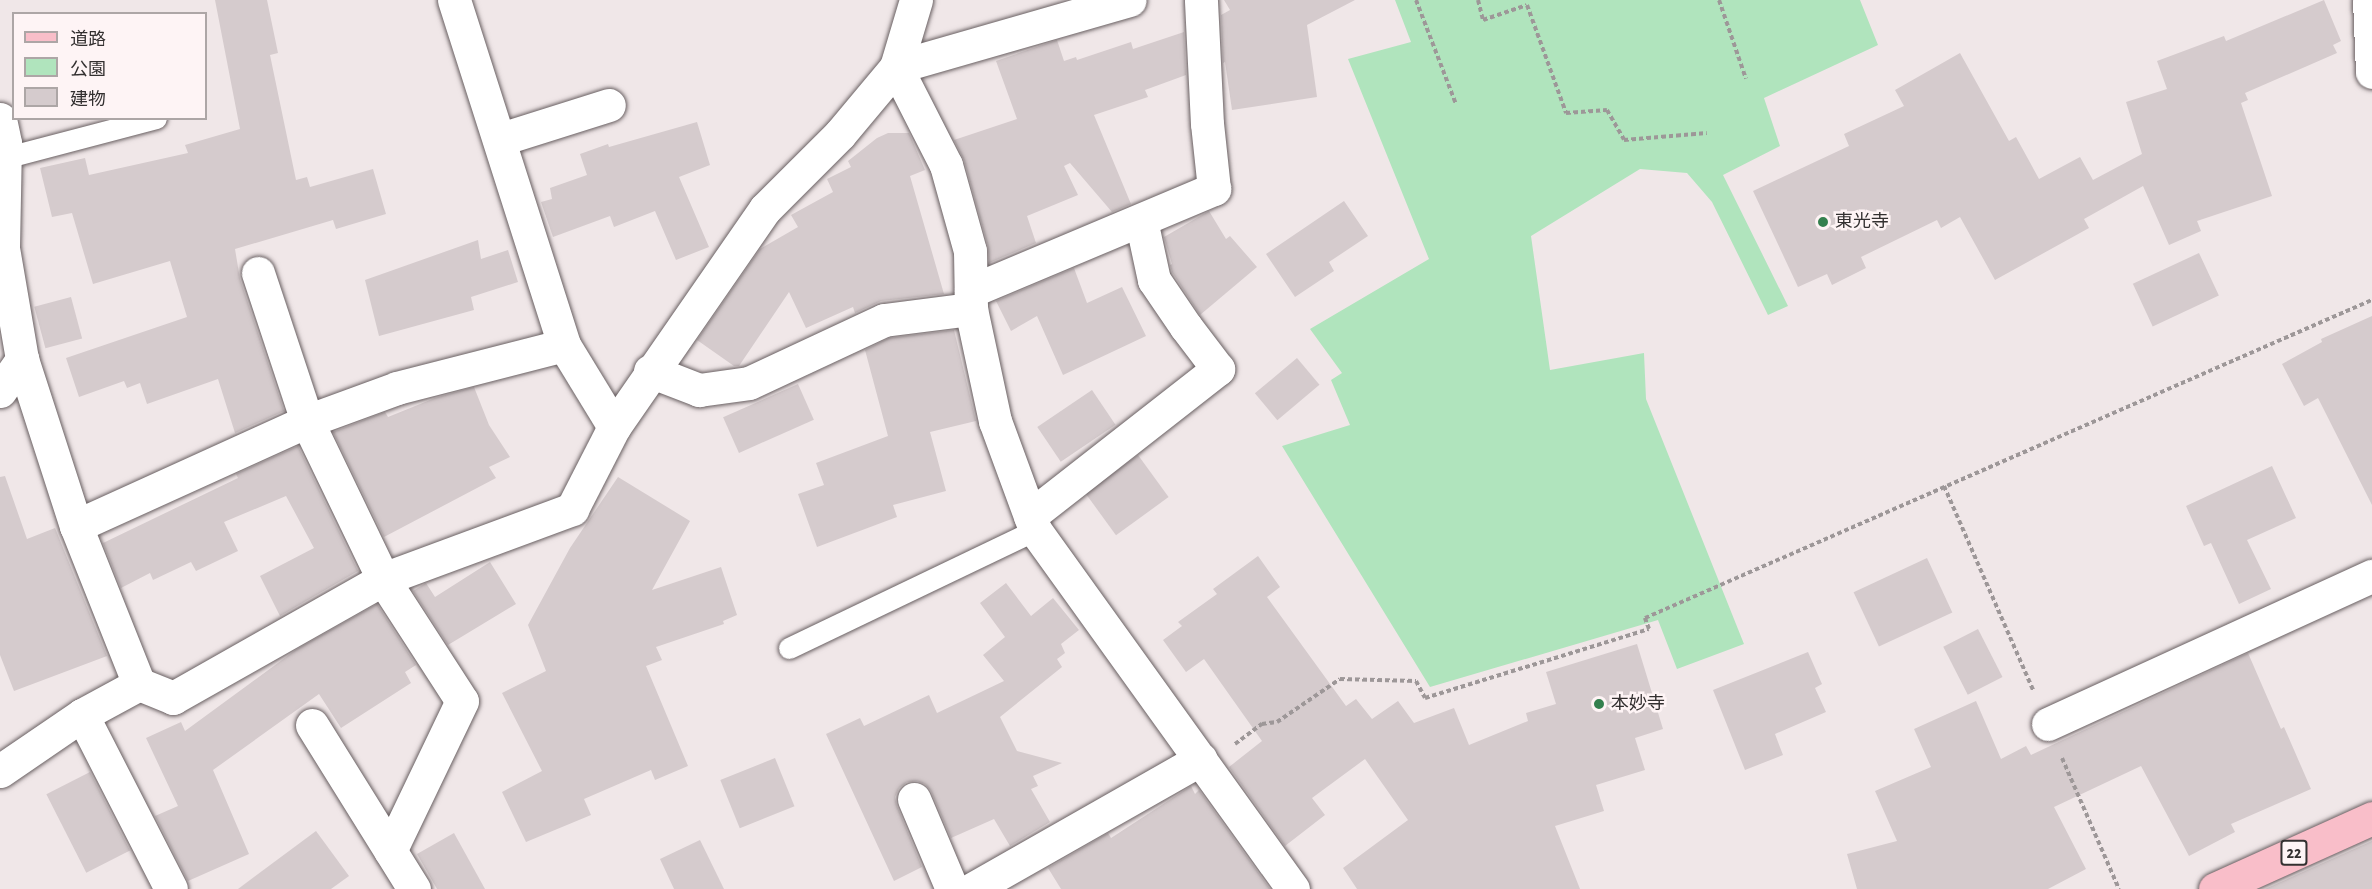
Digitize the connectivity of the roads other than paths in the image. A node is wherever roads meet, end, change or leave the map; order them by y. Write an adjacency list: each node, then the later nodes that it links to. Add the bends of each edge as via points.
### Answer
1 (454, 0): 11 (street)
2 (916, 0): 6 (street)
3 (1130, 0): 6 (street)
4 (1201, 0): 13 (street, via 1214,189)
5 (2369, 0): 7 (street)
6 (896, 67): 15 (street, via 946,165 970,251); 18 (street, via 840,134 765,209)
7 (2372, 72)
8 (609, 105): 11 (street)
9 (0, 119): 12 (street)
10 (148, 120): 12 (lane)
11 (501, 139): 16 (street)
12 (2, 158): 17 (street, via 3,248)
13 (1141, 220): 15 (street); 22 (street, via 1154,280 1218,369)
14 (258, 273): 20 (street)
15 (971, 300): 18 (street, via 884,320 749,383 699,390); 22 (street, via 995,420)
16 (564, 345): 20 (street, via 397,388); 21 (street)
17 (11, 352): 19 (street); 23 (street)
18 (650, 371): 21 (street)
19 (0, 392)
20 (307, 421): 23 (street); 25 (street)
21 (614, 427): 25 (street, via 572,509)
22 (1032, 523): 26 (lane); 31 (street)
23 (76, 526): 27 (street)
24 (2372, 576): 29 (street)
25 (383, 579): 27 (street, via 173,698); 35 (street, via 462,701)
26 (789, 648)
27 (139, 684): 28 (street)
28 (82, 716): 32 (street); 36 (street)
29 (2048, 724)
30 (312, 725): 35 (street)
31 (1203, 762): 39 (street); 40 (street)
32 (0, 771)
33 (914, 799): 38 (street)
34 (2372, 818): 41 (main road, 22)
35 (390, 851): 37 (street)
36 (171, 889)
37 (414, 889)
38 (952, 889)
39 (972, 889)
40 (1293, 889)
41 (2215, 889)

